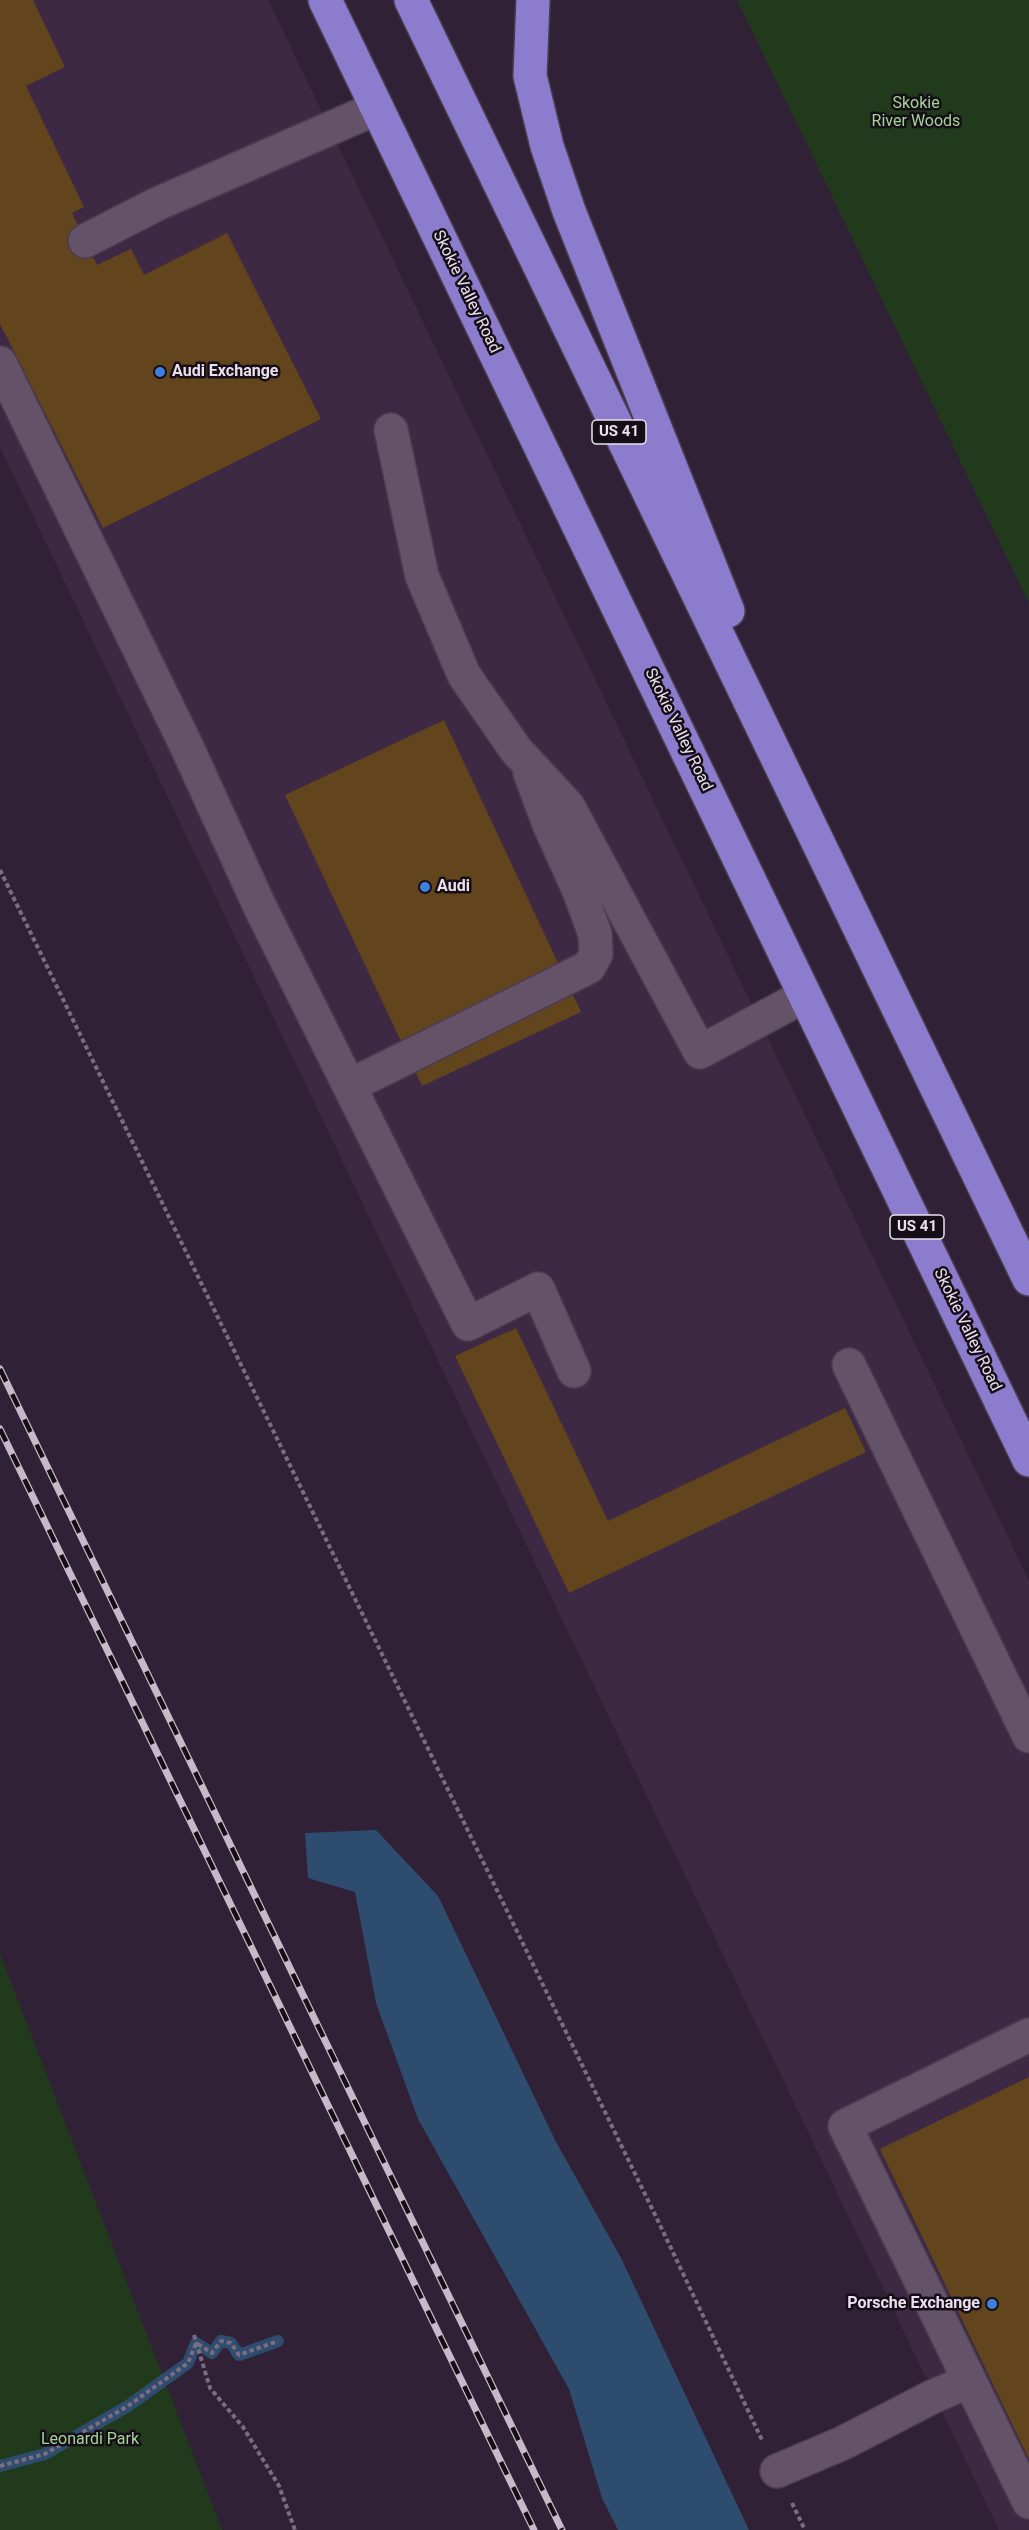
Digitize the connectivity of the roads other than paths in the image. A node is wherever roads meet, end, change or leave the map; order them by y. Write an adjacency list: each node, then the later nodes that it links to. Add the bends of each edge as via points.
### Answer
1 (325, 0): 4 (highway, Skokie Valley Road / US 41)
2 (411, 0): 9 (highway, US 41)
3 (533, 0): 9 (highway, via 530,76 547,146 569,211)
4 (377, 108): 5 (lane, via 157,204); 10 (highway, Skokie Valley Road / US 41)
5 (85, 241)
6 (0, 363): 11 (lane, via 186,745 260,907)
7 (391, 430): 8 (lane, via 422,576 464,675)
8 (525, 760): 10 (lane, via 568,806 700,1052); 11 (lane, via 580,893 595,934 596,954 589,967)
9 (828, 864): 12 (highway, US 41)
10 (804, 996): 15 (highway, Skokie Valley Road / US 41)
11 (351, 1085): 14 (lane, via 468,1324 538,1289)
12 (1029, 1279)
13 (849, 1365): 16 (lane)
14 (574, 1371)
15 (1029, 1460)
16 (1029, 1736)
17 (1029, 2035): 18 (lane, via 845,2126)
18 (969, 2381): 19 (lane); 20 (lane)
19 (777, 2471)
20 (1029, 2502)

